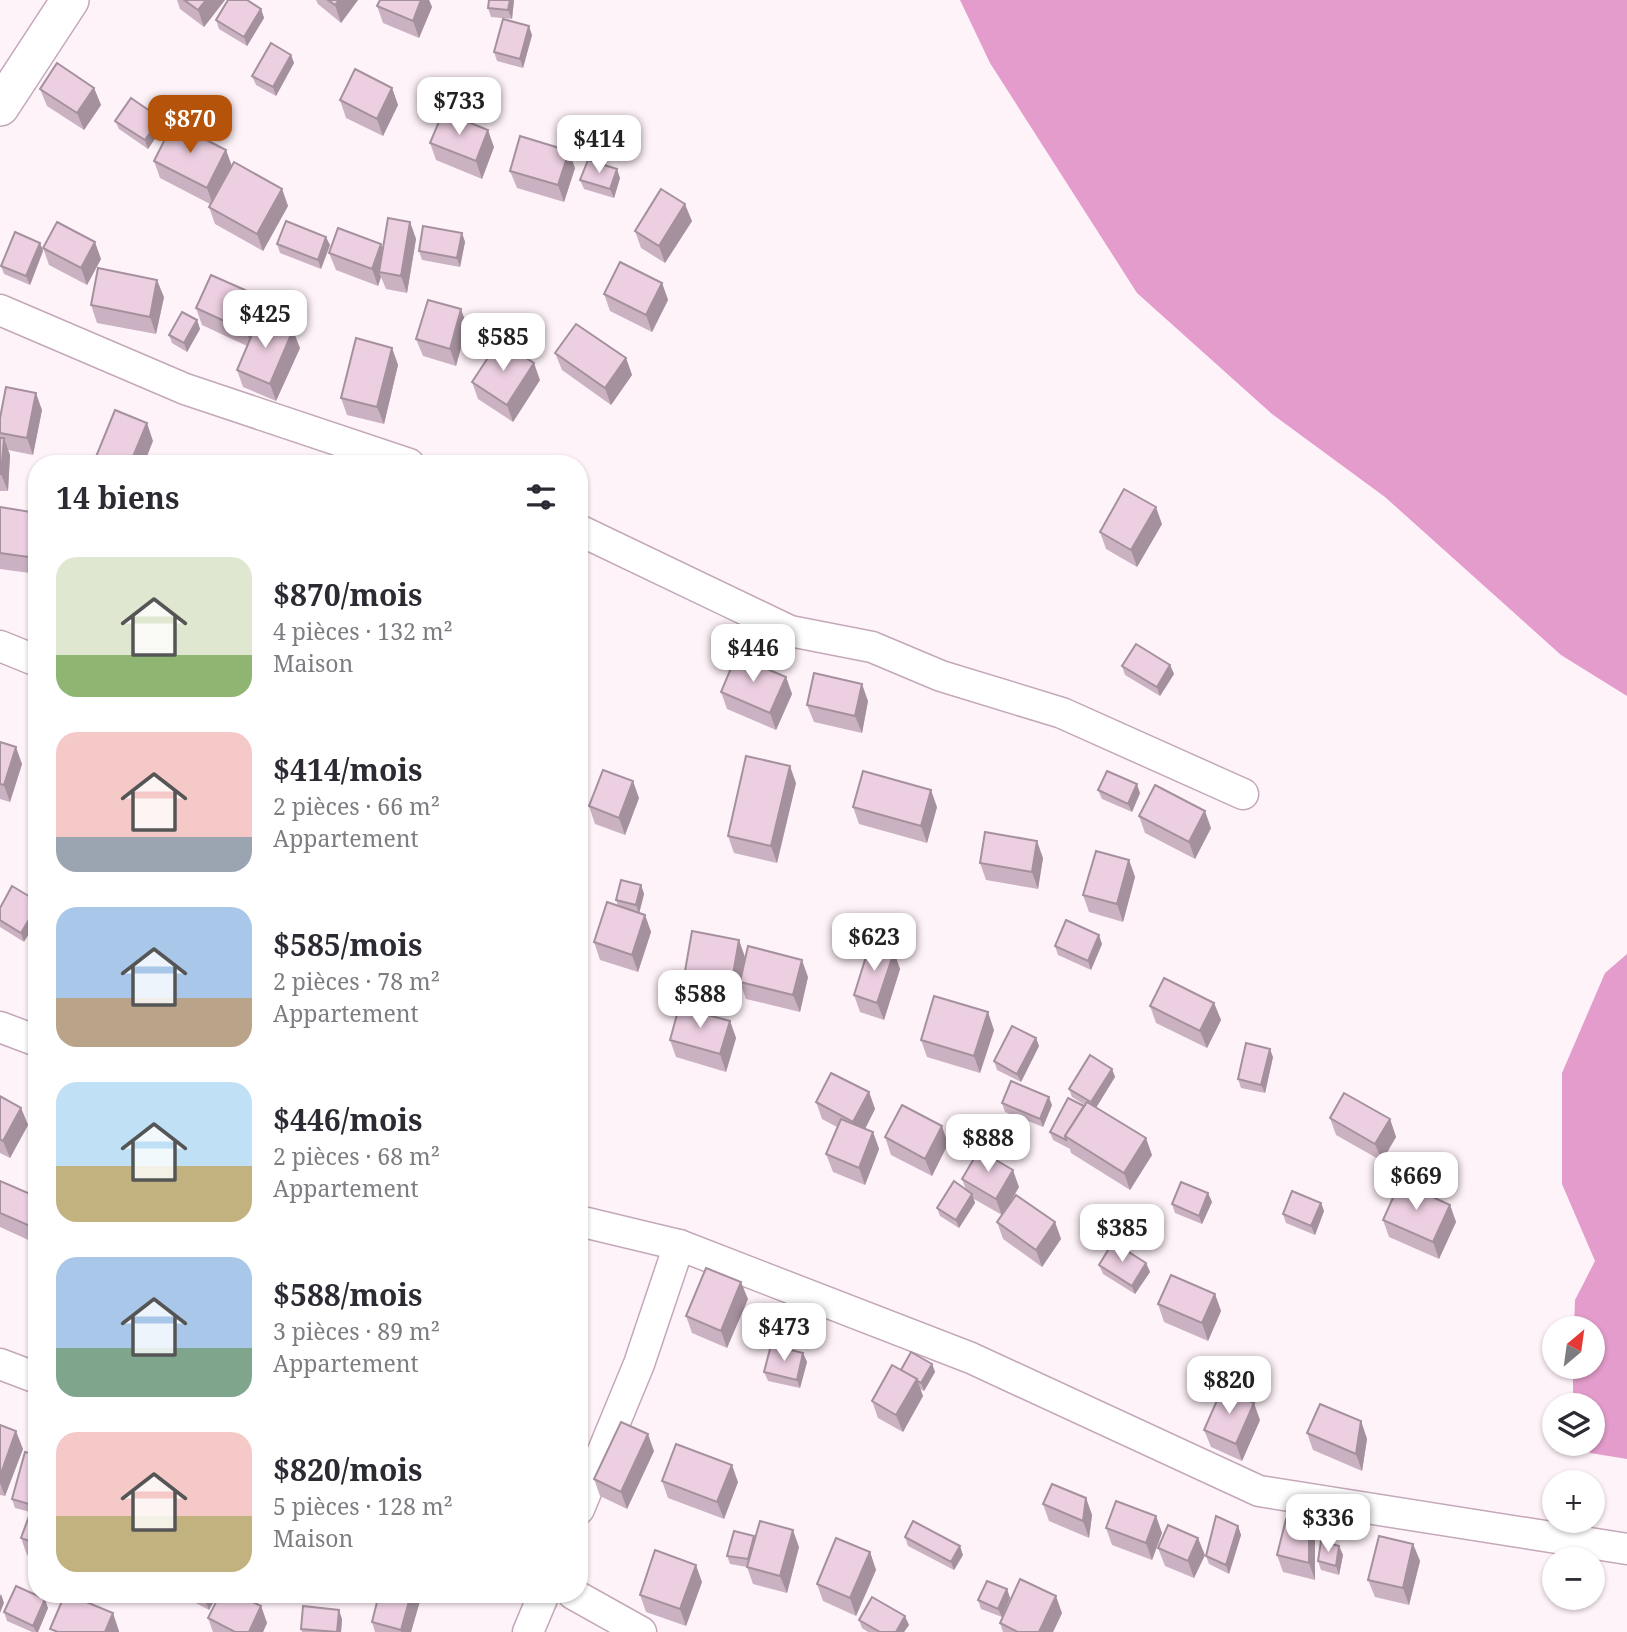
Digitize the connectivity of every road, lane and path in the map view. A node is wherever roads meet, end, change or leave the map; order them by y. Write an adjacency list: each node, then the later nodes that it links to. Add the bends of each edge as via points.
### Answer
1 (70, 0): 2 (street)
2 (0, 107)
3 (0, 310): 4 (street, via 186,389)
4 (383, 455)
5 (588, 536): 8 (street, via 790,631 872,647 942,676 1062,713)
6 (0, 646): 7 (street)
7 (28, 657)
8 (1243, 794)
9 (0, 1027): 10 (street)
10 (28, 1038)
11 (588, 1223): 12 (street)
12 (680, 1245): 15 (street, via 639,1364); 16 (street, via 971,1358 1259,1491)
13 (0, 1364): 14 (street)
14 (28, 1375)
15 (588, 1487)
16 (1627, 1549)
17 (588, 1602): 20 (street)
18 (540, 1603): 19 (street)
19 (528, 1632)
20 (641, 1632)

